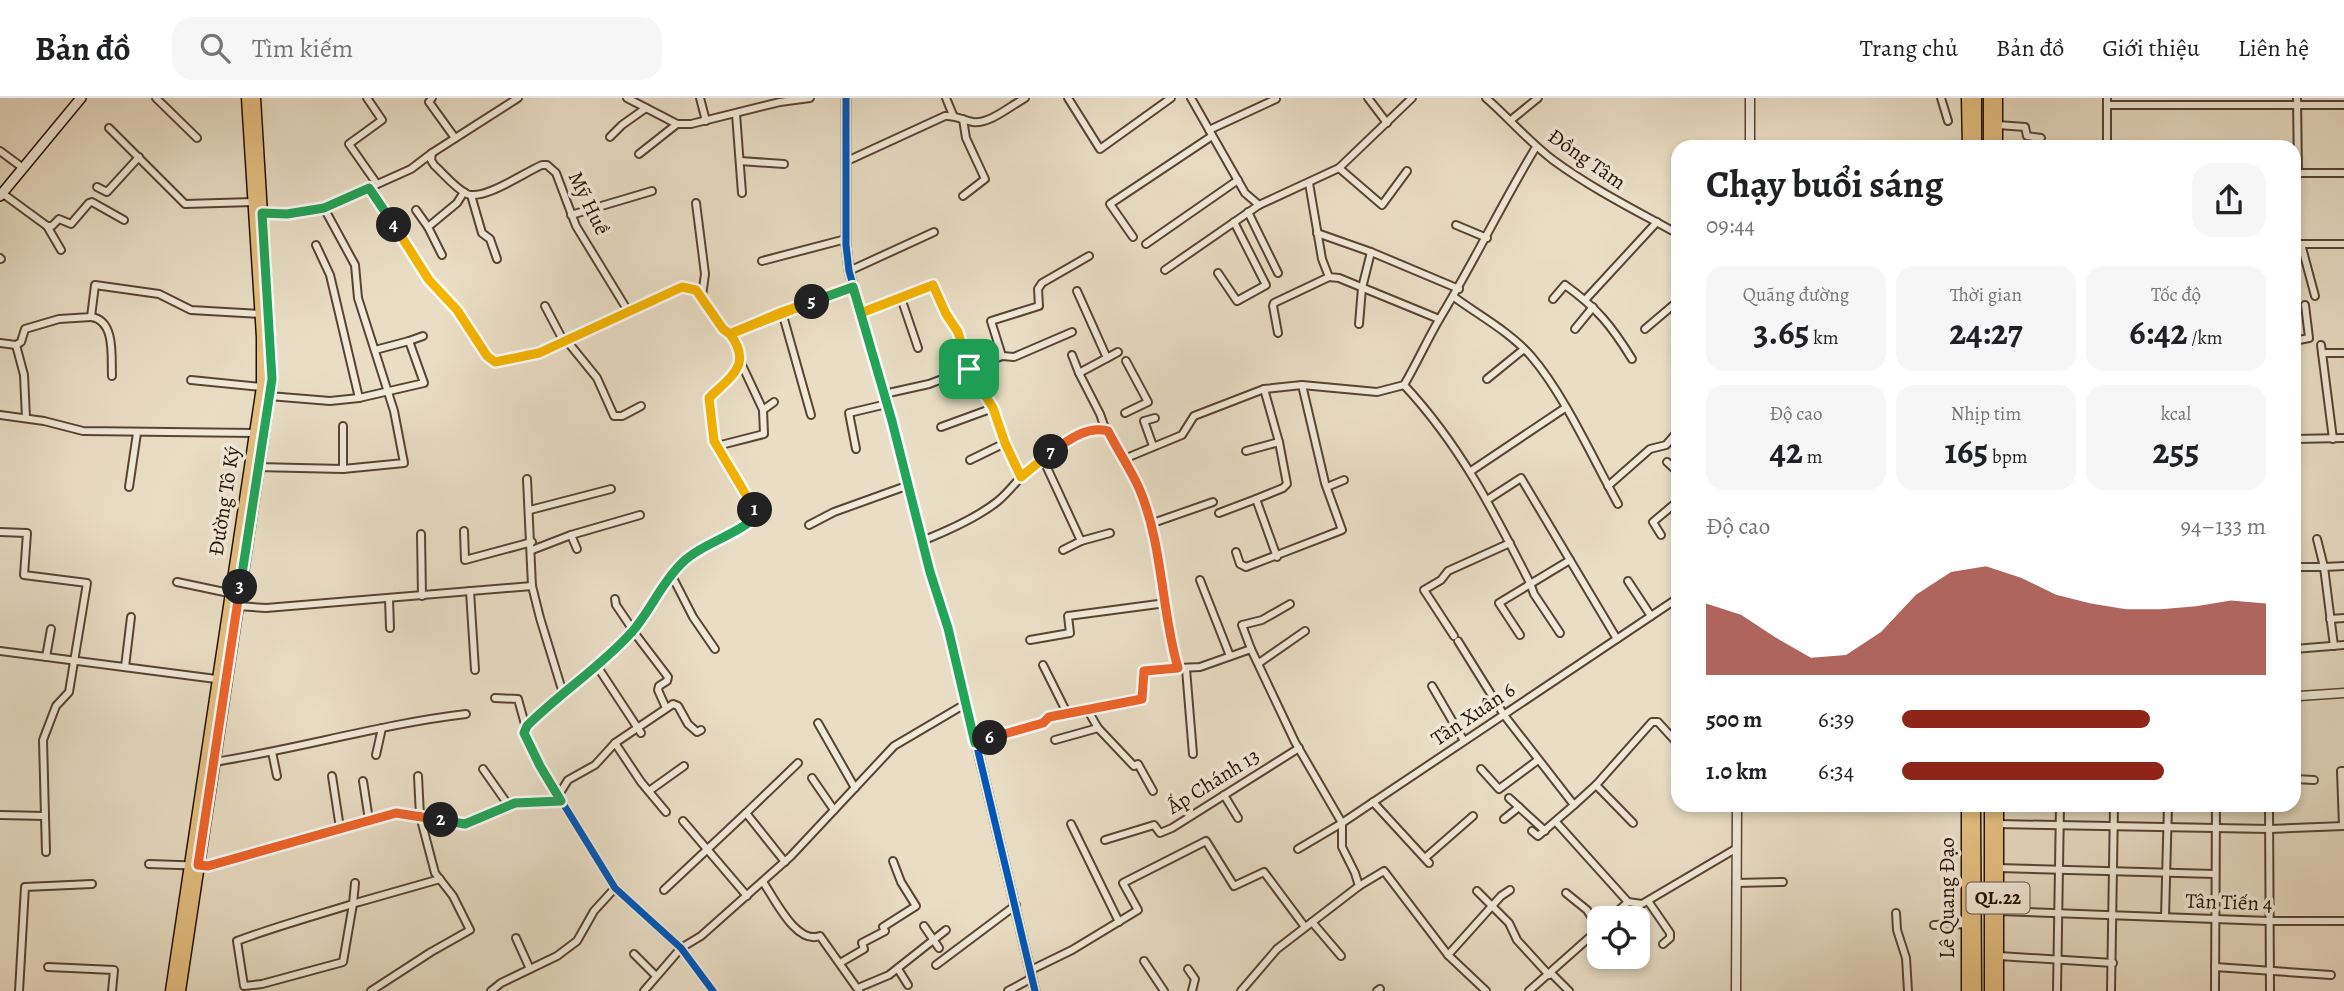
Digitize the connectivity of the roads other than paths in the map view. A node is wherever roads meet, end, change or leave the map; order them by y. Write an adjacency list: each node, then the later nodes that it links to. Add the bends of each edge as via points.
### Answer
1 (81, 98): 64 (main road)
2 (156, 98): 46 (street)
3 (247, 98): 79 (main road, Đường Tô Ký)
4 (255, 98): 85 (main road, Đường Tô Ký)
5 (367, 98): 71 (street, via 382,120 349,144)
6 (432, 98): 47 (street, via 429,102)
7 (518, 98): 47 (street)
8 (627, 98): 33 (street)
9 (700, 98): 37 (street)
10 (810, 98): 28 (street)
11 (846, 98): 62 (street)
12 (946, 98): 35 (street)
13 (1025, 98): 36 (street, via 984,121)
14 (1068, 98): 15 (street, via 1100,149)
15 (1171, 98)
16 (1191, 98): 44 (street)
17 (1368, 98): 40 (street)
18 (1412, 98): 40 (street)
19 (1486, 98): 38 (street, Đồng Tâm)
20 (1538, 98): 38 (street)
21 (1751, 98): 49 (street)
22 (1941, 98): 39 (street)
23 (1967, 98): 50 (main road)
24 (1976, 98): 51 (main road)
25 (1989, 98): 52 (main road)
26 (1997, 98): 42 (main road)
27 (1276, 99): 44 (street)
28 (784, 100): 34 (street)
29 (2107, 101): 30 (street); 54 (street)
30 (2166, 101): 31 (street)
31 (2297, 102): 32 (street); 55 (street)
32 (2344, 105)
33 (646, 108): 41 (street); 45 (street)
34 (736, 114): 37 (street); 61 (street)
35 (953, 115): 36 (street); 62 (street)
36 (963, 119): 78 (street, via 966,138 985,178)
37 (706, 121): 41 (street)
38 (1511, 121): 56 (street, Đồng Tâm)
39 (1948, 121)
40 (1387, 123): 65 (street)
41 (677, 124): 59 (street)
42 (1998, 125): 48 (street, via 2025,127 2027,136); 53 (main road)
43 (109, 128): 60 (street)
44 (1210, 133): 69 (street); 96 (street, via 1110,204)
45 (610, 137)
46 (197, 138)
47 (455, 138): 58 (street)
48 (2041, 138)
49 (1750, 140)
50 (1968, 140)
51 (1976, 140)
52 (1989, 140)
53 (1997, 140)
54 (2107, 140)
55 (2296, 140)
56 (1536, 148): 89 (street, Đồng Tâm, via 1611,199); 97 (street)
57 (0, 151): 64 (street)
58 (432, 153): 71 (street, via 411,169); 76 (street, via 434,165)
59 (639, 154)
60 (138, 158): 72 (street, via 107,192); 79 (street, via 185,204)
61 (740, 161): 63 (street); 75 (street)
62 (848, 161): 98 (street)
63 (783, 164)
64 (23, 168): 77 (main road)
65 (1339, 168): 66 (street, via 1382,205); 70 (street)
66 (1407, 171)
67 (2301, 173): 68 (street)
68 (2344, 173)
69 (1238, 180): 81 (street); 99 (street)
70 (1309, 183): 81 (street); 95 (street)
71 (377, 184): 73 (street)
72 (97, 187)
73 (369, 188): 82 (street); 144 (street, via 429,280 457,310 487,356 495,362 507,361)
74 (652, 191): 86 (street)
75 (742, 193)
76 (467, 194): 86 (street, Mỹ Huề, via 486,193 547,165 556,173); 92 (street); 108 (street)
77 (1, 195): 91 (street)
78 (963, 196)
79 (253, 202): 132 (main road, Đường Tô Ký)
80 (696, 203): 119 (street, via 705,274)
81 (1259, 205): 84 (street)
82 (324, 208): 85 (street); 150 (street, via 355,265 358,298)
83 (416, 210): 92 (street)
84 (1248, 212): 88 (street); 112 (street)
85 (262, 213): 171 (main road, Đường Tô Ký, via 272,358)
86 (571, 215): 129 (street, Mỹ Huề)
87 (124, 219): 91 (street, via 92,202 71,224 59,219)
88 (1234, 222): 110 (street); 113 (street, via 1267,288 1237,301)
89 (1657, 222): 93 (street, Đồng Tâm); 124 (street)
90 (1456, 225): 97 (street)
91 (47, 226): 103 (street)
92 (428, 227): 106 (street)
93 (1671, 230)
94 (934, 232): 111 (street)
95 (1317, 233): 104 (street); 114 (street)
96 (1133, 237)
97 (1487, 238): 117 (street)
98 (846, 239): 109 (street); 111 (street)
99 (1146, 244)
100 (2301, 244): 101 (street)
101 (2344, 244)
102 (316, 245): 172 (street, via 330,275)
103 (61, 250)
104 (1371, 252): 116 (street); 117 (street)
105 (2301, 253): 120 (street)
106 (442, 255)
107 (1089, 256): 155 (street, via 1042,284 1039,306 991,321)
108 (497, 259)
109 (762, 261)
110 (1165, 270)
111 (849, 271): 115 (street)
112 (1278, 273)
113 (1219, 274)
114 (1329, 277): 116 (street); 139 (street, via 1273,304)
115 (853, 287): 130 (street); 131 (street)
116 (1362, 288): 134 (street); 135 (street)
117 (1459, 289): 121 (street)
118 (1077, 291): 156 (street)
119 (702, 296): 129 (street, via 682,287); 140 (street)
120 (2315, 296)
121 (1454, 297): 134 (street); 149 (street)
122 (901, 298): 131 (street); 148 (street); 160 (street, via 935,286 958,332)
123 (1553, 299): 124 (street, via 1565,285)
124 (1585, 300): 127 (street)
125 (2305, 305): 142 (street, via 2309,338)
126 (545, 306): 144 (street)
127 (1593, 307): 136 (street); 157 (street, via 1609,322)
128 (1671, 307): 137 (street)
129 (628, 312): 144 (street)
130 (782, 312): 140 (street); 181 (street)
131 (861, 313): 170 (street)
132 (261, 314): 133 (street, via 191,310 159,294 91,284); 167 (main road, Đường Tô Ký)
133 (91, 317): 146 (street, via 59,319 25,329); 162 (street, via 103,322 111,340)
134 (1439, 319): 166 (street)
135 (1359, 324)
136 (1575, 328)
137 (1645, 329)
138 (1072, 332): 155 (street, via 1014,356)
139 (1278, 333)
140 (730, 334): 159 (street, via 740,350)
141 (423, 336): 143 (street)
142 (2301, 340)
143 (409, 341): 150 (street); 169 (street, via 424,383)
144 (566, 342): 175 (street, via 597,379 614,416)
145 (0, 343): 146 (street)
146 (16, 345): 182 (street, via 24,375)
147 (2321, 345): 152 (street)
148 (918, 348)
149 (1524, 349): 163 (street); 177 (street)
150 (375, 350): 169 (street)
151 (1118, 352): 156 (street)
152 (2322, 353): 153 (street); 191 (street)
153 (2344, 353)
154 (1072, 355): 161 (street)
155 (1002, 356): 160 (street)
156 (1107, 358): 161 (street)
157 (1632, 359)
158 (1126, 361): 179 (street, via 1148,402)
159 (741, 363): 178 (street); 195 (street, via 709,398)
160 (969, 369): 170 (street); 176 (street)
161 (1079, 373): 186 (street)
162 (112, 376)
163 (1487, 379)
164 (191, 380): 167 (street)
165 (1301, 385): 166 (street, via 1377,391); 168 (street); 213 (street)
166 (1404, 385): 206 (street)
167 (262, 387): 188 (main road, Đường Tô Ký)
168 (1264, 389): 193 (street); 196 (street, via 1194,416 1182,435)
169 (388, 392): 172 (street); 205 (street, via 404,463)
170 (884, 394): 174 (street)
171 (269, 396): 172 (street, via 330,401); 188 (main road, Đường Tô Ký)
172 (359, 398)
173 (774, 402): 178 (street)
174 (887, 404): 197 (street, via 849,413); 210 (street)
175 (641, 406)
176 (993, 408): 185 (street); 194 (street)
177 (1565, 408): 206 (street); 211 (street)
178 (763, 410): 195 (street, via 764,434)
179 (1125, 413)
180 (0, 415): 182 (street)
181 (811, 415)
182 (26, 418): 187 (street, via 83,431)
183 (1155, 418): 196 (street, via 1143,421)
184 (343, 426): 205 (street)
185 (941, 427)
186 (1106, 431): 199 (street, via 1076,436); 200 (street)
187 (137, 433): 188 (street); 212 (street)
188 (259, 433): 204 (main road, Đường Tô Ký)
189 (1671, 439): 211 (street, via 1650,449)
190 (2301, 439): 191 (street)
191 (2333, 439): 192 (street)
192 (2344, 439)
193 (1279, 442): 198 (street); 215 (street, via 1287,485)
194 (1005, 443): 201 (street); 207 (street)
195 (717, 446): 244 (street, via 758,514 750,523 691,555)
196 (1153, 446): 200 (street)
197 (856, 449)
198 (1246, 451)
199 (1043, 459): 207 (street); 233 (street)
200 (1124, 459): 223 (street, via 1140,489)
201 (970, 460)
202 (1667, 462): 203 (street)
203 (1671, 466)
204 (254, 467): 205 (street); 251 (main road, Đường Tô Ký); 258 (main road, Đường Tô Ký)
205 (343, 469)
206 (1471, 471): 216 (street)
207 (1021, 477): 232 (street, via 998,501)
208 (527, 479): 220 (street)
209 (1344, 480): 213 (street)
210 (909, 485): 224 (street); 232 (street)
211 (1608, 486): 218 (street)
212 (129, 487)
213 (1327, 487): 239 (street, via 1342,530)
214 (611, 489): 220 (street)
215 (1256, 499): 221 (street); 239 (street)
216 (1487, 500): 234 (street); 240 (street, via 1521,478)
217 (1213, 502): 223 (street)
218 (1618, 504)
219 (1671, 507): 230 (street, via 1653,522)
220 (530, 510): 235 (street)
221 (1219, 513)
222 (640, 515): 229 (street)
223 (1150, 524): 256 (street)
224 (809, 525)
225 (464, 531): 235 (street, via 465,560)
226 (0, 532): 279 (street, via 27,533 24,575 87,583)
227 (1110, 533): 233 (street)
228 (421, 534): 252 (street)
229 (571, 535): 235 (street); 236 (street)
230 (1661, 535)
231 (2317, 539): 243 (street)
232 (922, 541): 293 (street)
233 (1080, 541): 237 (street)
234 (1510, 543): 248 (street); 298 (street, via 1448,570 1424,590)
235 (532, 546): 249 (street)
236 (577, 549)
237 (1063, 550)
238 (1236, 552): 239 (street, via 1245,568)
239 (1277, 557)
240 (1570, 560): 248 (street); 269 (street)
241 (2344, 566): 243 (street)
242 (2301, 567): 243 (street)
243 (2324, 567): 262 (street)
244 (672, 576): 265 (street); 274 (street)
245 (1200, 580): 277 (street)
246 (1628, 581): 259 (street)
247 (177, 582): 251 (street)
248 (1530, 583): 267 (street); 268 (street, via 1499,603)
249 (532, 586): 250 (street); 290 (street)
250 (470, 591): 252 (street); 286 (street)
251 (229, 593): 287 (main road, Đường Tô Ký)
252 (422, 596): 253 (street)
253 (389, 598): 258 (street, via 266,608); 263 (street)
254 (615, 599): 265 (street)
255 (1671, 602): 259 (street, Tân Xuân 6)
256 (1166, 603): 270 (street, via 1068,616 1070,633); 284 (street)
257 (1290, 604): 275 (street, via 1242,625)
258 (237, 606): 315 (main road, Đường Tô Ký)
259 (1651, 616): 269 (street, Tân Xuân 6)
260 (131, 617): 283 (street)
261 (2344, 618): 262 (street)
262 (2330, 619): 272 (street)
263 (390, 628)
264 (51, 629): 278 (street)
265 (633, 630): 282 (street); 294 (street, via 668,677 657,690)
266 (1305, 631): 280 (street)
267 (1560, 633)
268 (1520, 635)
269 (1617, 639): 298 (street, Tân Xuân 6)
270 (1030, 640)
271 (2344, 645): 272 (street)
272 (2334, 646): 273 (street)
273 (2301, 648)
274 (715, 649)
275 (1251, 649): 277 (street); 280 (street)
276 (0, 651): 278 (street)
277 (1230, 656): 285 (street)
278 (46, 657): 279 (street)
279 (75, 661): 283 (street); 353 (street, via 69,692 55,706 43,740)
280 (1259, 663): 310 (street)
281 (1043, 665): 296 (street)
282 (597, 666): 290 (street); 303 (street)
283 (125, 667): 287 (street)
284 (1178, 668): 285 (street); 295 (street, via 1144,671 1142,699)
285 (1186, 669): 312 (street)
286 (475, 670)
287 (216, 679): 382 (main road, Đường Tô Ký)
288 (1432, 686): 307 (street)
289 (2344, 692): 291 (street)
290 (563, 693): 301 (street)
291 (2301, 696)
292 (495, 698): 301 (street, via 518,699)
293 (967, 703): 309 (street); 329 (street, via 894,746)
294 (666, 708): 303 (street); 304 (street, via 678,706 693,730)
295 (1087, 709): 296 (street); 302 (street)
296 (1067, 713): 309 (street)
297 (466, 714): 300 (street)
298 (1504, 715): 307 (street, Tân Xuân 6); 314 (street)
299 (818, 723): 329 (street)
300 (382, 728): 311 (street); 313 (street)
301 (526, 728): 334 (street, via 524,733)
302 (1098, 728): 306 (street); 331 (street, via 1134,766 1138,764)
303 (639, 730): 308 (street)
304 (701, 730)
305 (1671, 737): 328 (street, via 1655,721)
306 (1055, 740)
307 (1464, 741): 335 (street, Tân Xuân 6)
308 (615, 743): 330 (street); 334 (street, via 595,765 568,780)
309 (975, 743): 404 (street)
310 (1299, 748): 332 (street, Ấp Chánh 13); 361 (street)
311 (272, 752): 315 (street); 321 (street)
312 (1193, 754)
313 (376, 755)
314 (1538, 760): 319 (street, via 1499,789); 336 (street)
315 (214, 762): 382 (main road, Đường Tô Ký)
316 (798, 763): 351 (street)
317 (684, 766): 330 (street)
318 (483, 769): 337 (street)
319 (1480, 769)
320 (2344, 771): 366 (street)
321 (277, 776)
322 (332, 776): 367 (street)
323 (418, 776): 354 (street)
324 (812, 778): 339 (street)
325 (2301, 779): 326 (street)
326 (2314, 780)
327 (363, 781): 358 (street)
328 (1597, 785): 336 (street); 362 (street)
329 (856, 788): 339 (street)
330 (649, 791): 340 (street)
331 (1153, 791)
332 (1224, 795): 356 (street); 374 (street, Ấp Chánh 13, via 1160,833 1154,825)
333 (1509, 798): 338 (street)
334 (560, 799): 337 (street); 395 (street)
335 (1373, 802): 355 (street, via 1427,861); 361 (street, Tân Xuân 6)
336 (1574, 805): 360 (street)
337 (509, 806): 354 (street, via 465,824)
338 (1519, 807): 357 (street); 373 (street)
339 (834, 810): 380 (street)
340 (666, 811)
341 (1737, 812): 375 (street)
342 (1967, 812): 418 (main road, Lê Quang Đạo / QL.22)
343 (1975, 812): 418 (main road, Lê Quang Đạo / QL.22)
344 (1990, 812): 470 (main road, Lê Quang Đạo / QL.22)
345 (1998, 812): 364 (main road, QL.22)
346 (2060, 812): 365 (street)
347 (2114, 812): 368 (street)
348 (2167, 812): 369 (street)
349 (2216, 812): 370 (street)
350 (2269, 812): 371 (street)
351 (747, 813): 376 (street); 380 (street)
352 (0, 815): 353 (street)
353 (45, 816): 378 (street)
354 (420, 816): 358 (street, via 396,813); 388 (street)
355 (1473, 817)
356 (1238, 818)
357 (1504, 819)
358 (369, 820): 367 (street)
359 (683, 821): 376 (street)
360 (1556, 822): 373 (street); 402 (street)
361 (1342, 823): 377 (street, Tân Xuân 6); 394 (street, via 1342,847)
362 (1633, 823)
363 (1071, 824): 416 (street)
364 (1998, 824): 365 (street); 383 (main road, QL.22)
365 (2060, 825): 368 (street); 384 (street)
366 (2343, 826): 371 (street)
367 (340, 828): 382 (street, via 208,866)
368 (2113, 828): 369 (street); 385 (street)
369 (2165, 828): 370 (street); 386 (street)
370 (2216, 828): 371 (street); 387 (street)
371 (2270, 829): 414 (street)
372 (1532, 831): 373 (street, via 1538,836)
373 (1545, 831)
374 (1105, 840)
375 (1737, 848): 392 (street); 401 (street)
376 (708, 849): 396 (street); 400 (street)
377 (1298, 849)
378 (46, 852)
379 (893, 861): 435 (street, via 916,906)
380 (785, 862): 389 (street)
381 (149, 864): 382 (street)
382 (194, 865): 452 (main road, Đường Tô Ký); 453 (main road, Đường Tô Ký)
383 (1998, 868): 384 (street); 408 (main road, QL.22)
384 (2059, 870): 385 (street); 410 (street)
385 (2113, 871): 386 (street); 411 (street)
386 (2165, 872): 387 (street); 412 (street)
387 (2215, 874): 413 (street)
388 (440, 879): 403 (street); 454 (street, via 470,930)
389 (763, 882): 400 (street); 435 (street, via 800,934 820,936)
390 (1783, 882): 392 (street)
391 (355, 883): 403 (street)
392 (1736, 883): 466 (street)
393 (92, 884): 450 (street, via 25,887)
394 (1359, 886): 417 (street); 430 (street, via 1384,871)
395 (615, 888): 427 (street); 440 (street, via 594,911 577,941)
396 (664, 890)
397 (1510, 890): 406 (street)
398 (1477, 891): 406 (street)
399 (1566, 893): 407 (street)
400 (747, 895): 427 (street)
401 (1648, 901): 402 (street); 426 (street, via 1670,933)
402 (1628, 902): 405 (street)
403 (353, 904): 403 (street, via 237,941 244,986 343,962)
404 (1016, 905): 437 (street); 444 (street)
405 (1624, 906)
406 (1493, 907): 430 (street); 445 (street)
407 (1587, 910)
408 (1998, 911): 410 (street, Tân Tiến 4); 432 (main road, QL.22)
409 (1896, 913): 467 (street)
410 (2059, 913): 411 (street, Tân Tiến 4); 433 (street)
411 (2112, 916): 412 (street, Tân Tiến 4); 436 (street)
412 (2165, 917): 413 (street, Tân Tiến 4)
413 (2215, 919): 414 (street, Tân Tiến 4); 439 (street)
414 (2269, 921): 415 (street, Tân Tiến 4); 443 (street)
415 (2344, 921)
416 (1119, 922): 421 (street, via 1138,911 1124,883 1206,841 1234,886 1264,872); 444 (street)
417 (1312, 922): 421 (street); 431 (street)
418 (1971, 924): 419 (street); 468 (main road, Lê Quang Đạo / QL.22); 469 (main road, Lê Quang Đạo / QL.22)
419 (1934, 925)
420 (924, 926): 424 (street)
421 (1305, 927): 462 (street, via 1277,949)
422 (946, 930): 424 (street)
423 (516, 938): 440 (street)
424 (933, 939): 428 (street); 441 (street)
425 (1587, 939): 445 (street)
426 (1663, 944)
427 (681, 948): 447 (street); 457 (street)
428 (939, 948)
429 (634, 954): 447 (street)
430 (1448, 954): 463 (street)
431 (1341, 956)
432 (1999, 956): 433 (street); 471 (main road, QL.22)
433 (2058, 959): 436 (street); 472 (street)
434 (1144, 961): 460 (street)
435 (840, 963): 449 (street)
436 (2113, 963): 473 (street)
437 (936, 965)
438 (48, 967): 451 (street, via 114,970)
439 (2215, 967): 443 (street); 474 (street)
440 (530, 969): 455 (street)
441 (898, 969): 448 (street); 449 (street)
442 (1188, 969): 461 (street, via 1195,979)
443 (2270, 970): 446 (street); 475 (street)
444 (1032, 974): 458 (street); 459 (street)
445 (1550, 974): 464 (street); 465 (street)
446 (2331, 975)
447 (656, 976): 456 (street)
448 (908, 985)
449 (858, 990)
450 (19, 991)
451 (112, 991)
452 (171, 991)
453 (180, 991)
454 (371, 991)
455 (491, 991)
456 (644, 991)
457 (713, 991)
458 (1008, 991)
459 (1035, 991)
460 (1164, 991)
461 (1192, 991)
462 (1241, 991)
463 (1486, 991)
464 (1529, 991)
465 (1569, 991)
466 (1736, 991)
467 (1908, 991)
468 (1967, 991)
469 (1976, 991)
470 (1990, 991)
471 (1998, 991)
472 (2057, 991)
473 (2111, 991)
474 (2215, 991)
475 (2270, 991)

